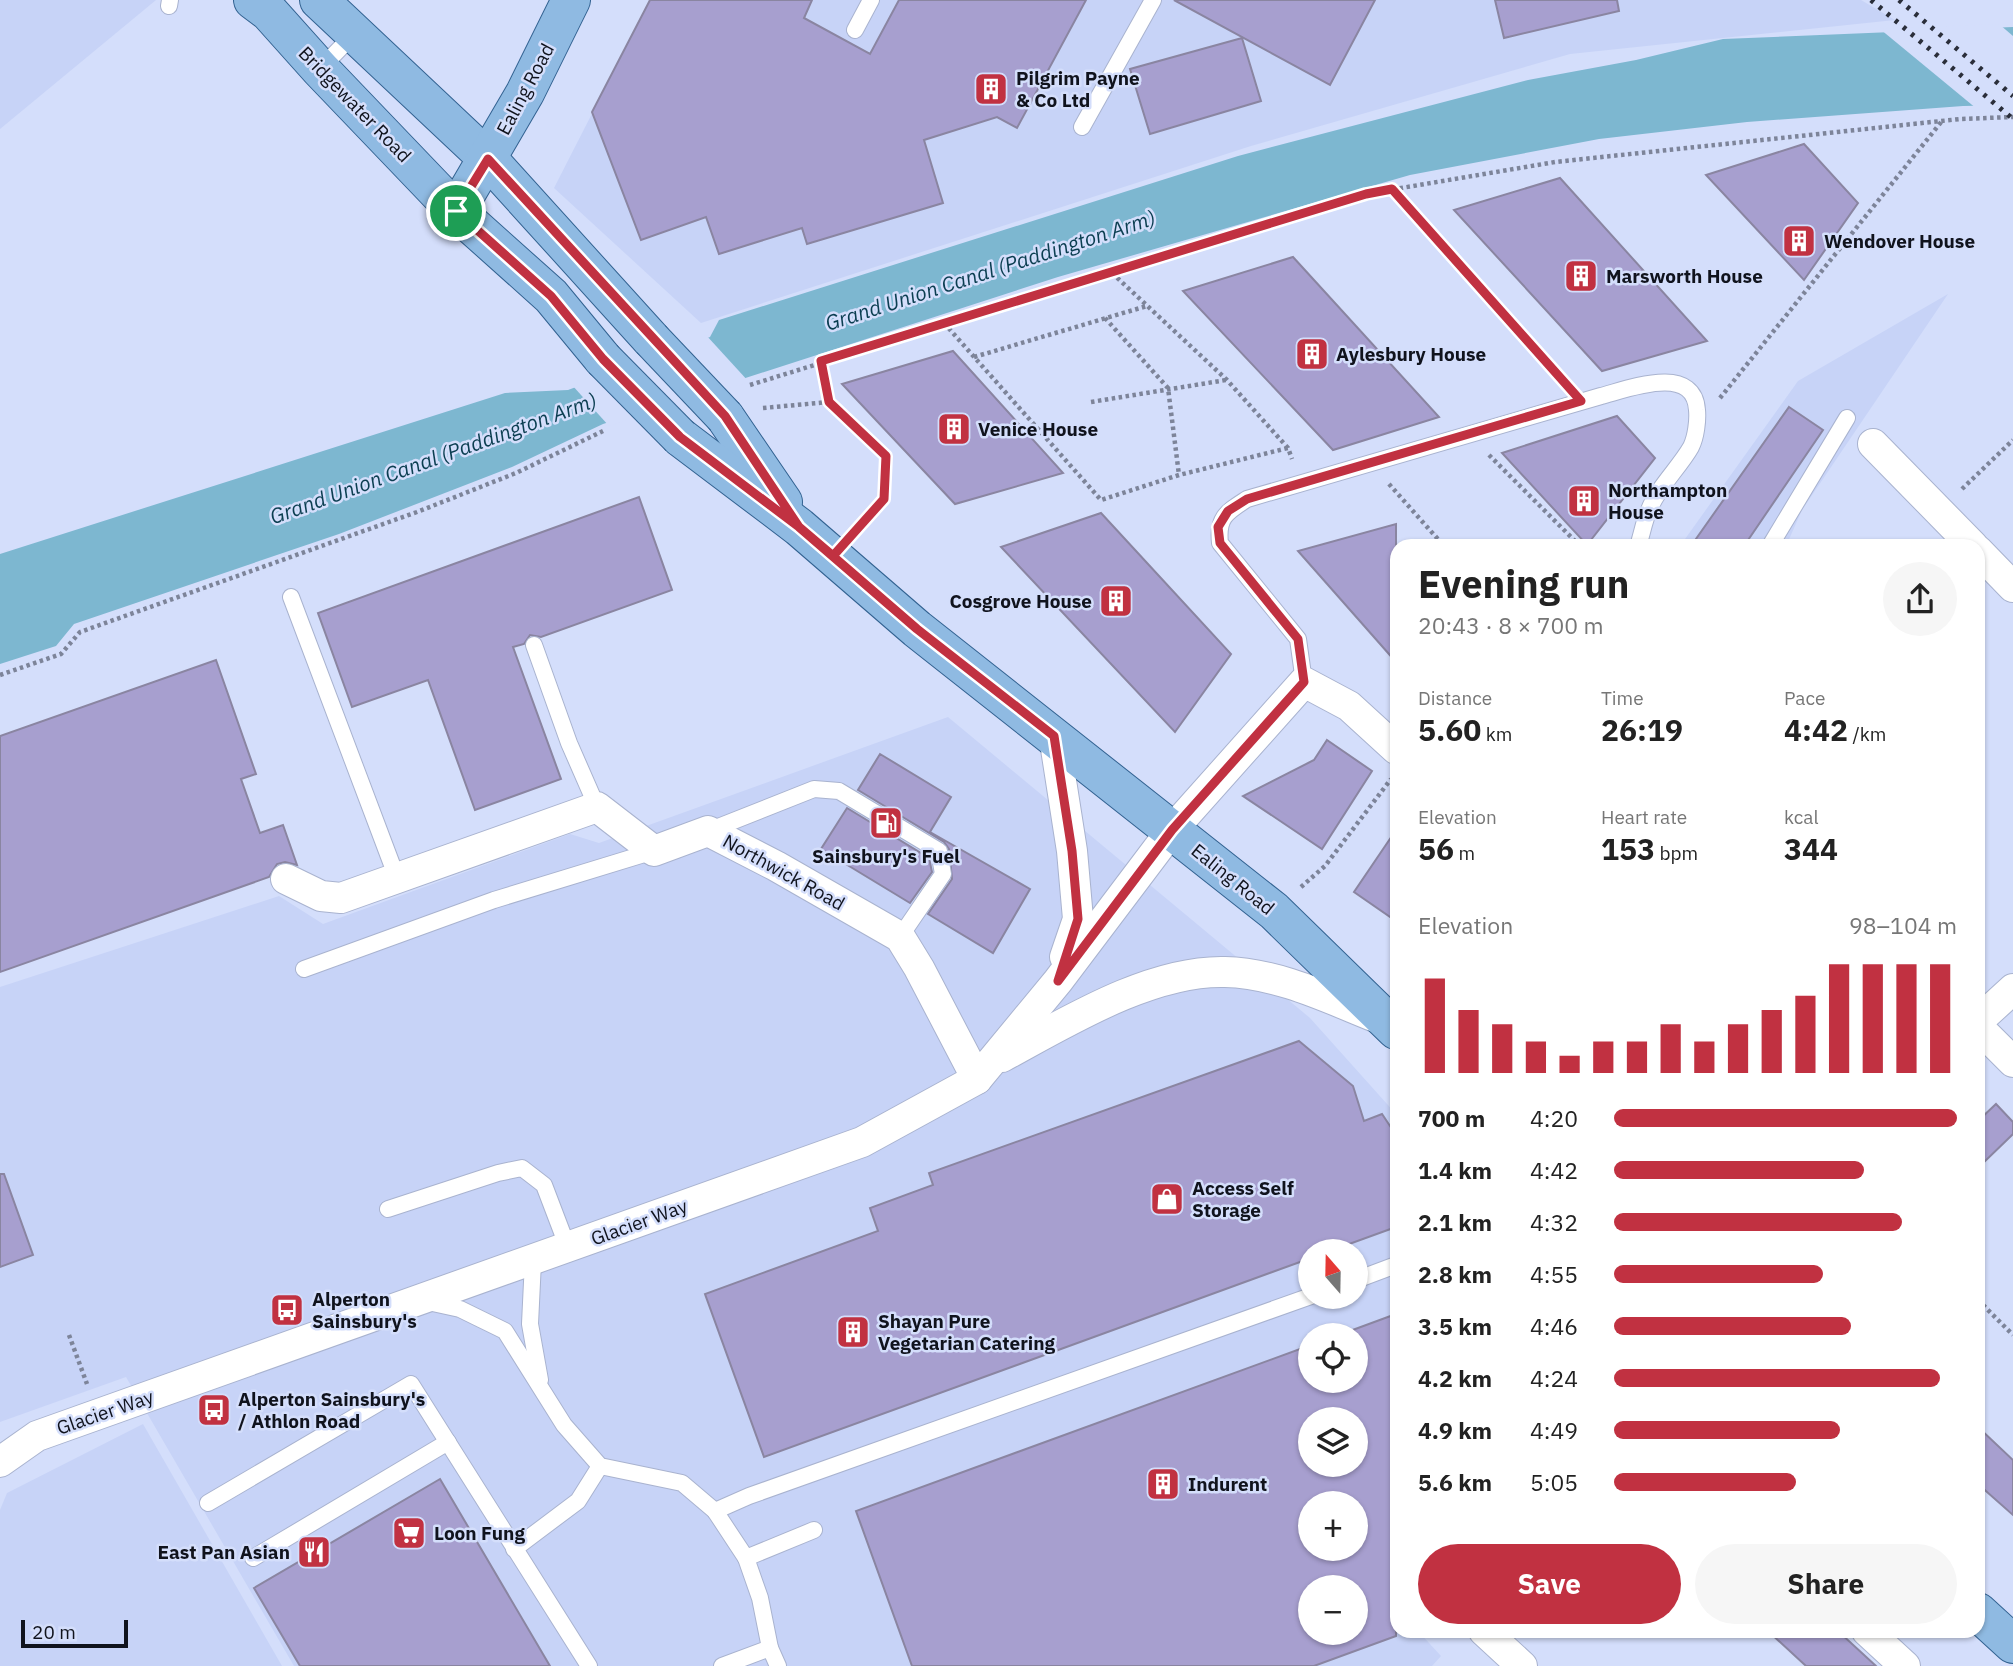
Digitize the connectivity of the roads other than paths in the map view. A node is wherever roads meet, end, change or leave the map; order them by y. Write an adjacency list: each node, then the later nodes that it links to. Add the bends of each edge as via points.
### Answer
1 (253, 0): 8 (main road, Bridgewater Road)
2 (319, 0): 7 (main road)
3 (571, 0): 10 (main road, Ealing Road)
4 (871, 0): 6 (lane)
5 (1153, 0): 9 (lane)
6 (855, 30)
7 (354, 34): 8 (lane); 10 (main road)
8 (320, 69): 11 (main road, Bridgewater Road)
9 (1082, 127)
10 (488, 159): 11 (main road); 12 (main road, via 495,211); 15 (main road, Ealing Road, bridge, via 725,416)
11 (456, 211): 12 (main road, Ealing Road)
12 (551, 296): 15 (main road, Ealing Road, bridge, via 603,359 680,437)
13 (1846, 418): 17 (lane)
14 (1873, 444): 18 (street)
15 (799, 527): 24 (main road, Ealing Road, via 917,629)
16 (1640, 539): 23 (lane, via 1649,508 1693,444 1696,399 1686,387 1669,381 1581,401 1247,499 1228,511 1218,527 1220,543 1298,639)
17 (1774, 539)
18 (1966, 539)
19 (1985, 558): 20 (street)
20 (2013, 587)
21 (291, 597): 30 (lane)
22 (534, 645): 26 (lane)
23 (1304, 682): 25 (street, via 1349,706); 27 (street, Glacier Way)
24 (1054, 736): 27 (main road, Ealing Road); 34 (street, via 1078,919)
25 (1390, 754)
26 (597, 807): 29 (street); 30 (street)
27 (1172, 830): 34 (street, Glacier Way); 37 (main road, Ealing Road, via 1274,911)
28 (708, 831): 29 (street, Northwick Road); 32 (street, Northwick Road); 32 (lane, via 814,789 839,792 939,851 943,874)
29 (654, 851): 33 (lane, via 494,900)
30 (397, 878): 31 (street, via 341,898 321,895)
31 (286, 879)
32 (900, 937): 41 (street, Northwick Road)
33 (304, 969)
34 (1058, 981): 41 (street, Glacier Way)
35 (2013, 989): 36 (street)
36 (1985, 1015)
37 (1390, 1024)
38 (1390, 1025): 41 (street, via 1301,987 1225,972 1194,975 1114,1000)
39 (1985, 1034): 40 (street)
40 (2013, 1062)
41 (983, 1072): 43 (street, Glacier Way, via 862,1142)
42 (388, 1209): 43 (lane, via 522,1168 544,1185)
43 (568, 1248): 44 (street, Glacier Way)
44 (533, 1261): 47 (street, Glacier Way); 49 (lane, via 530,1324)
45 (1390, 1267): 46 (lane)
46 (1368, 1276)
47 (422, 1300): 49 (lane, via 460,1309 505,1331); 51 (street, Glacier Way, via 37,1436)
48 (1298, 1301): 54 (lane)
49 (542, 1389): 52 (lane)
50 (447, 1442): 53 (lane, via 411,1384); 56 (lane); 57 (lane)
51 (0, 1462)
52 (600, 1466): 54 (lane, via 682,1483); 56 (lane, via 578,1501)
53 (208, 1503)
54 (715, 1511): 58 (lane)
55 (814, 1531): 58 (lane)
56 (513, 1549): 64 (lane)
57 (253, 1558)
58 (747, 1558): 63 (lane)
59 (1985, 1618): 62 (main road)
60 (1492, 1638): 67 (street)
61 (1875, 1638): 68 (street)
62 (2013, 1644)
63 (770, 1648): 65 (lane); 66 (lane)
64 (589, 1666)
65 (723, 1666)
66 (778, 1666)
67 (1522, 1666)
68 (1905, 1666)

